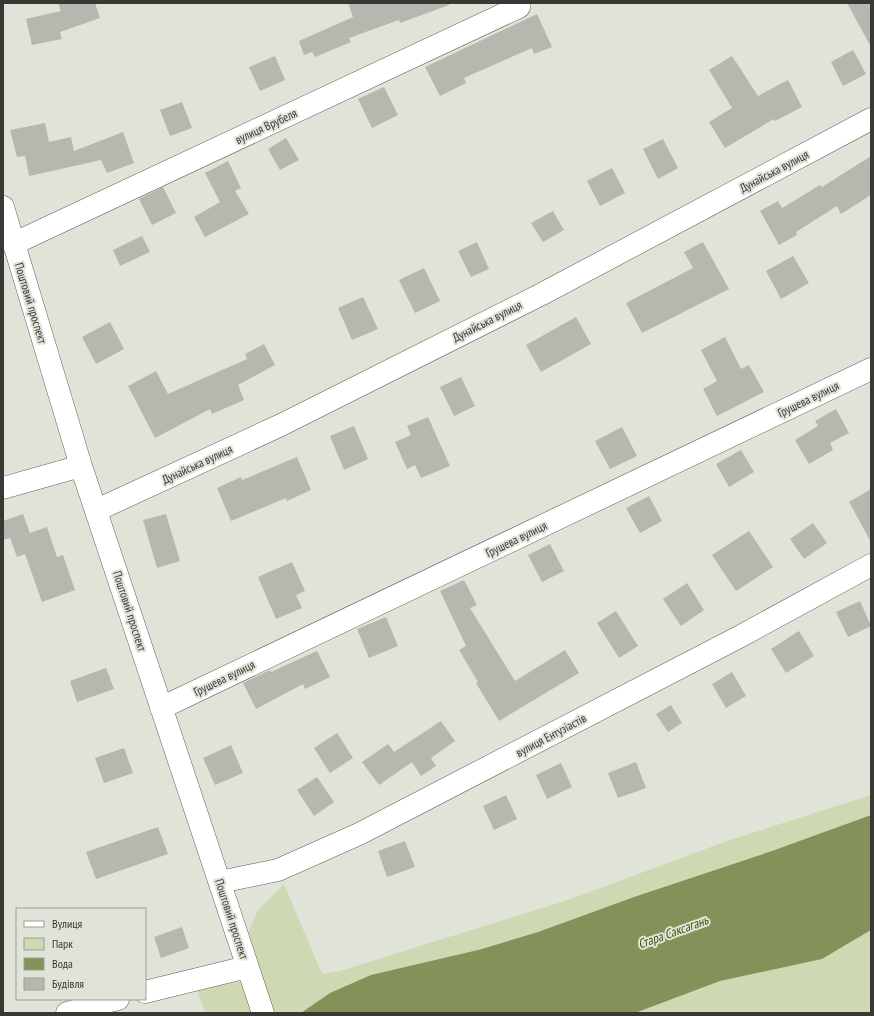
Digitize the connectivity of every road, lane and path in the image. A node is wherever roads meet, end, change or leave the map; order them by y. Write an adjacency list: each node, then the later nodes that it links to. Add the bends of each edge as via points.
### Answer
1 (519, 7): 4 (street, вулиця Врубеля)
2 (871, 119): 8 (street, Дунайська вулиця, via 542,294 281,425)
3 (3, 207): 4 (street, Поштовий проспект)
4 (13, 244): 6 (street, Поштовий проспект)
5 (871, 369): 10 (street, Грушева вулиця)
6 (81, 466): 7 (street); 8 (street, Поштовий проспект)
7 (3, 488)
8 (97, 510): 10 (street, Поштовий проспект)
9 (871, 565): 11 (street, вулиця Ентузіастів, via 732,641 359,834 278,870)
10 (161, 708): 11 (street, Поштовий проспект)
11 (220, 882): 12 (street, Поштовий проспект)
12 (247, 967): 13 (street); 16 (street, Поштовий проспект)
13 (146, 992)
14 (114, 1000): 15 (street)
15 (67, 1013)
16 (263, 1013)

